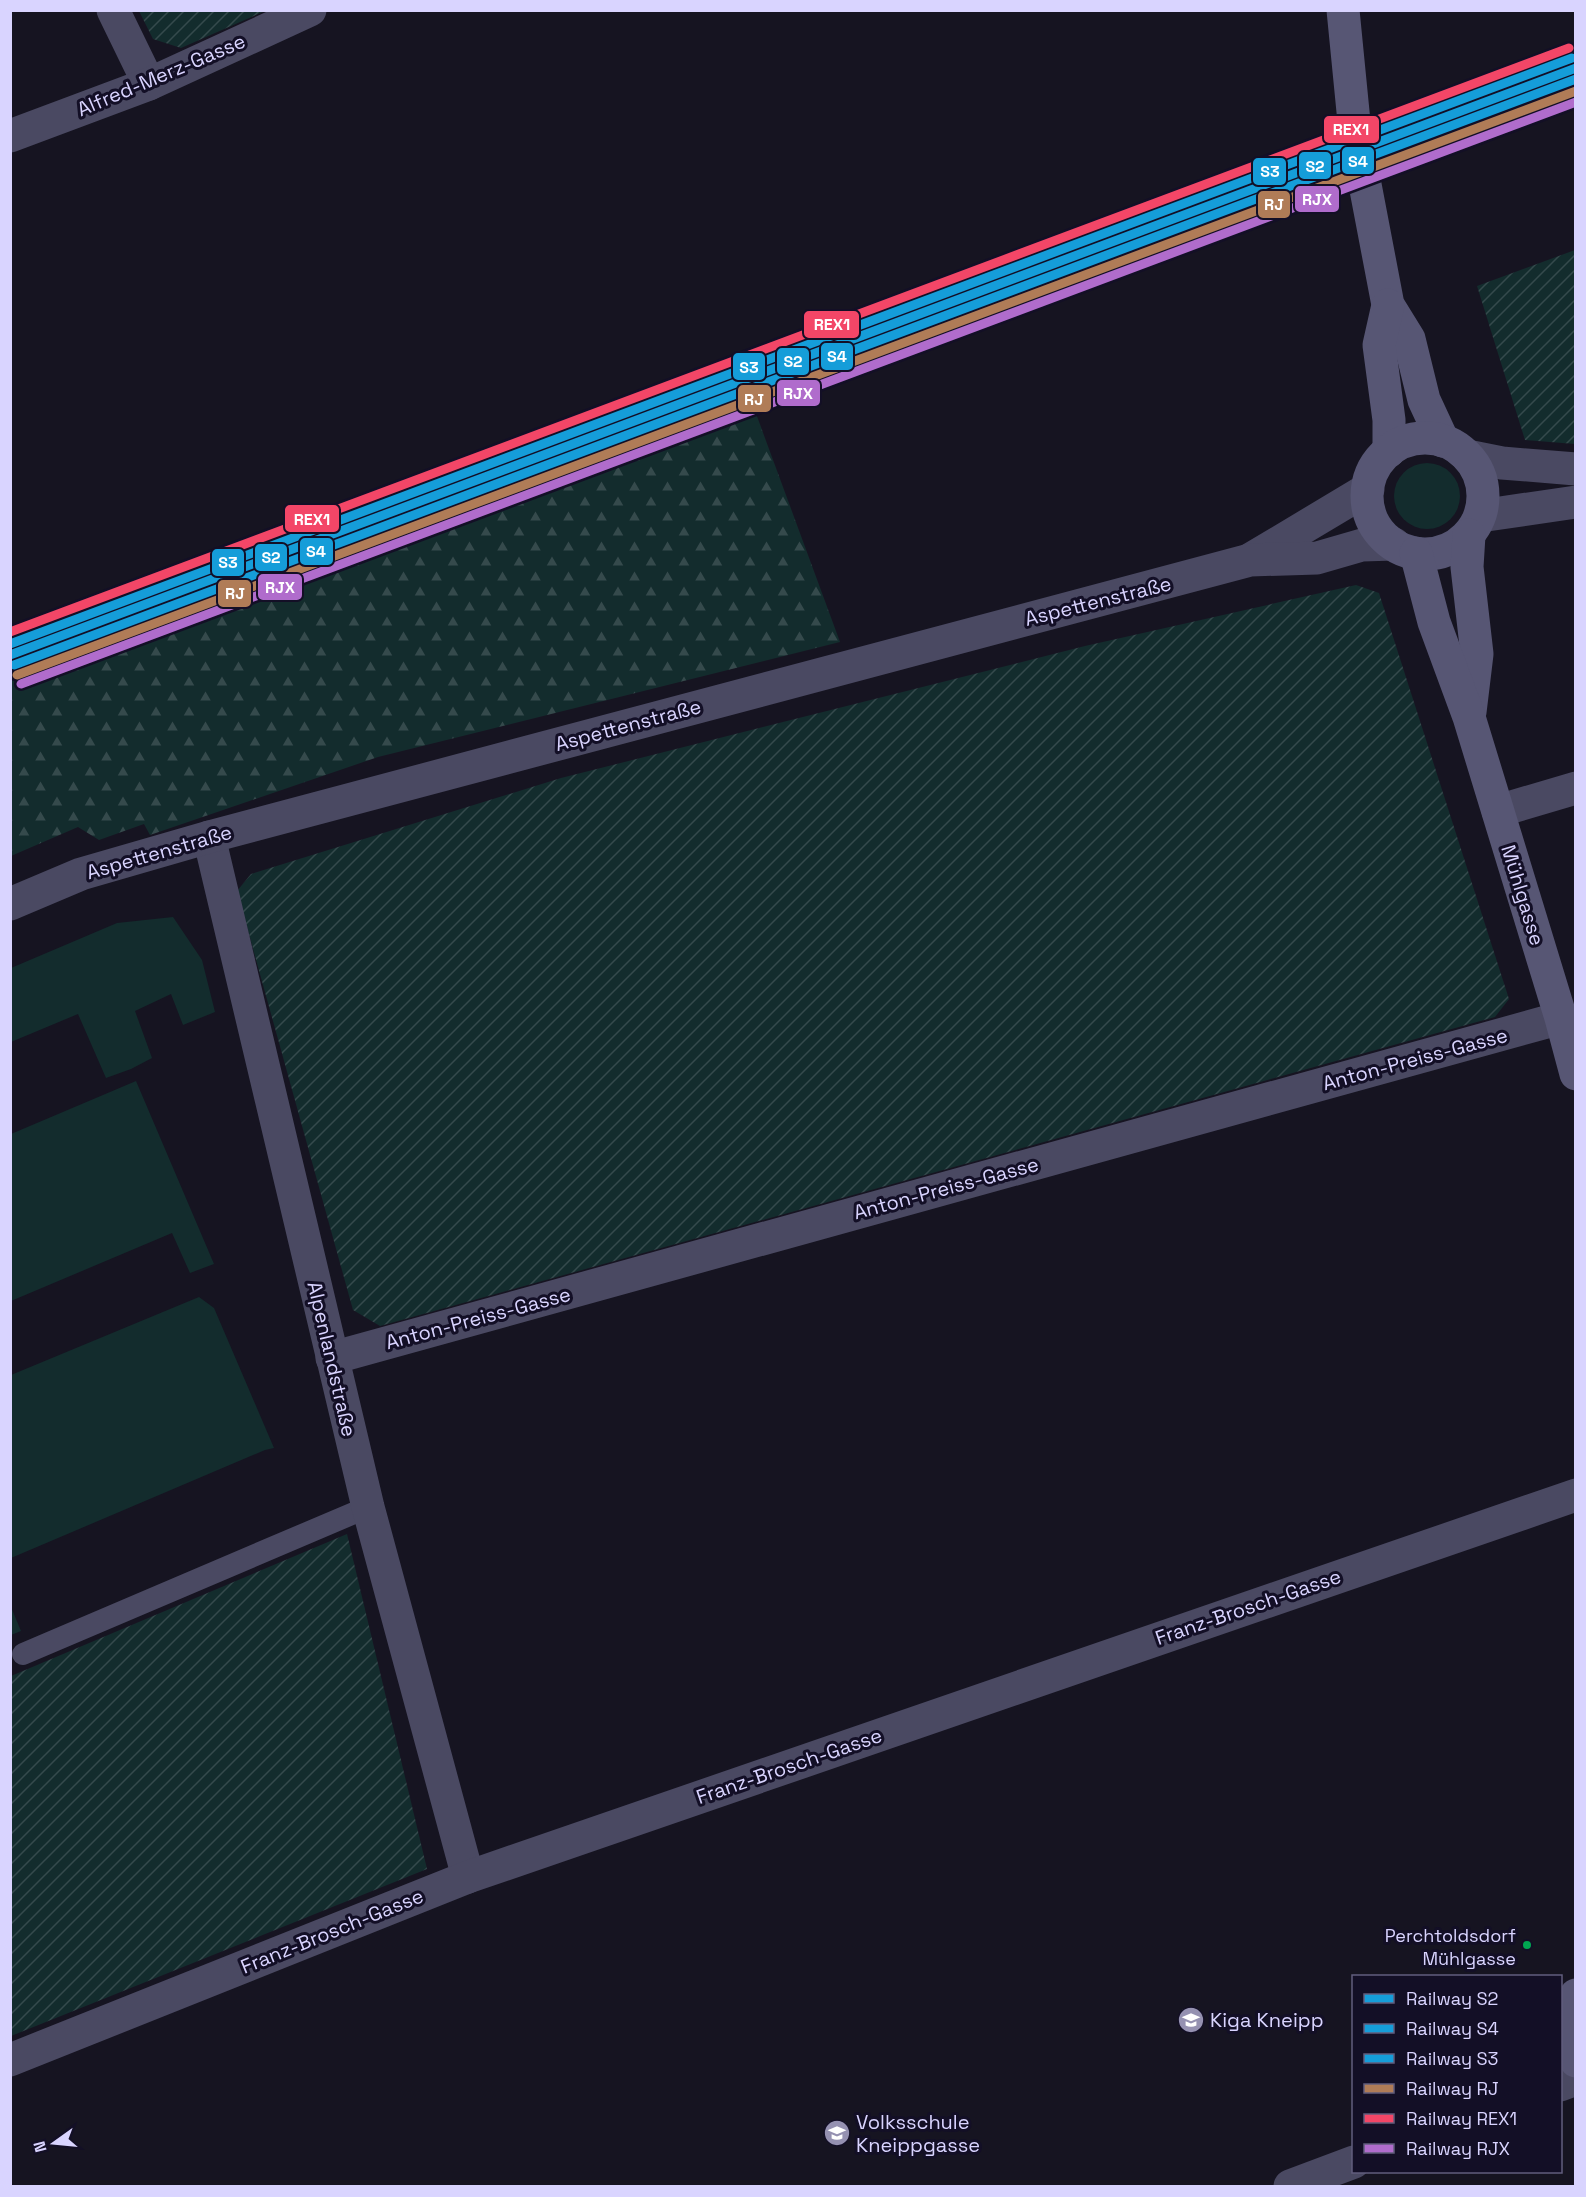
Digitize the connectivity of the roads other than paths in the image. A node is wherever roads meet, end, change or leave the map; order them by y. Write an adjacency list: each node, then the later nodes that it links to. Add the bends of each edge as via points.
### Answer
1 (113, 10): 4 (street)
2 (310, 10): 4 (street, Alfred-Merz-Gasse)
3 (1343, 10): 6 (street, Mühlgasse, via 1355,132)
4 (149, 84): 5 (street, Alfred-Merz-Gasse)
5 (10, 136)
6 (1388, 305): 7 (street, Mühlgasse, via 1409,339 1424,400); 8 (street, Mühlgasse, via 1379,345)
7 (1455, 448): 8 (street, via 1429,438 1414,439); 9 (street, via 1502,464); 12 (street, Mühlgasse, via 1480,478 1483,504)
8 (1389, 451): 10 (street, via 1372,474)
9 (1575, 469)
10 (1368, 489): 13 (street, Mühlgasse, via 1376,526); 14 (street, Aspettenstraße)
11 (1575, 502): 12 (street)
12 (1474, 525): 13 (street, via 1460,543 1439,552); 15 (street, Mühlgasse, via 1467,567 1477,654)
13 (1405, 549): 14 (street, Aspettenstraße, via 1362,545 1317,558); 15 (street, Mühlgasse)
14 (1250, 560): 18 (street, Aspettenstraße)
15 (1469, 717): 17 (street, Mühlgasse)
16 (1575, 788): 17 (street)
17 (1498, 811): 20 (street, Mühlgasse)
18 (209, 837): 19 (street, Aspettenstraße, via 81,874); 22 (street, Alpenlandstraße)
19 (10, 904)
20 (1561, 1018): 21 (street, Mühlgasse); 22 (street, Anton-Preiss-Gasse)
21 (1575, 1074)
22 (332, 1358): 24 (street, Alpenlandstraße)
23 (1575, 1495): 26 (street, Franz-Brosch-Gasse)
24 (368, 1507): 25 (lane); 26 (street, Alpenlandstraße)
25 (23, 1654)
26 (468, 1877): 28 (street, Franz-Brosch-Gasse)
27 (1575, 1995): 29 (street)
28 (10, 2060)
29 (1575, 2061)
30 (1352, 2163): 31 (street)
31 (1290, 2187)

